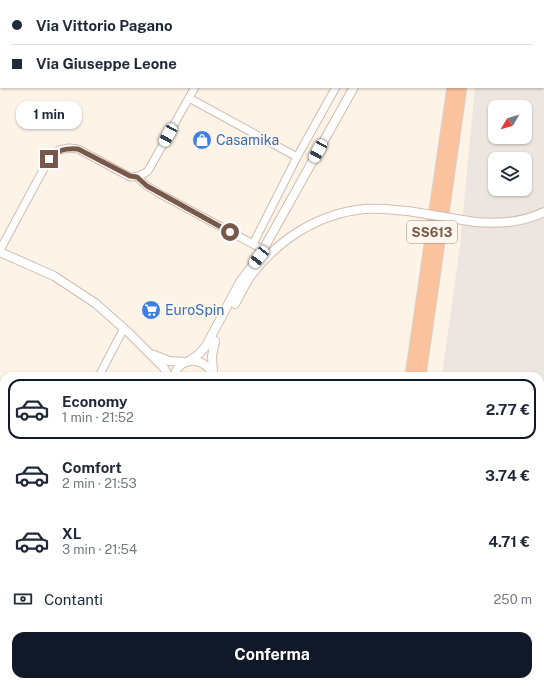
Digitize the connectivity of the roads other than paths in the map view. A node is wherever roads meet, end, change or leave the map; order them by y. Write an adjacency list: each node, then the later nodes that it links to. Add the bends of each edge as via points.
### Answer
1 (193, 88): 6 (street)
2 (335, 88): 7 (street)
3 (353, 88): 12 (street)
4 (453, 88): 23 (highway, SS613)
5 (461, 88): 24 (highway, SS613)
6 (188, 98): 7 (street); 8 (street, via 148,171)
7 (298, 157): 11 (street)
8 (137, 177): 10 (street, via 130,176 78,149 59,150 49,159); 11 (street, via 152,189)
9 (544, 212): 15 (street, bridge, via 507,223 475,222 385,209 366,209 334,215 302,229 260,265)
10 (4, 235): 13 (street)
11 (253, 244): 12 (street)
12 (264, 250): 17 (street, via 240,282 206,346)
13 (0, 251): 14 (street, via 54,276 95,303)
14 (124, 328): 16 (street); 18 (street)
15 (215, 341): 17 (street, via 205,353); 22 (street)
16 (142, 346): 17 (street, via 162,359 173,362); 19 (street)
17 (190, 361): 20 (street); 21 (street, via 205,364)
18 (101, 372)
19 (166, 372)
20 (176, 372)
21 (211, 372)
22 (213, 372)
23 (412, 372)
24 (421, 372)

